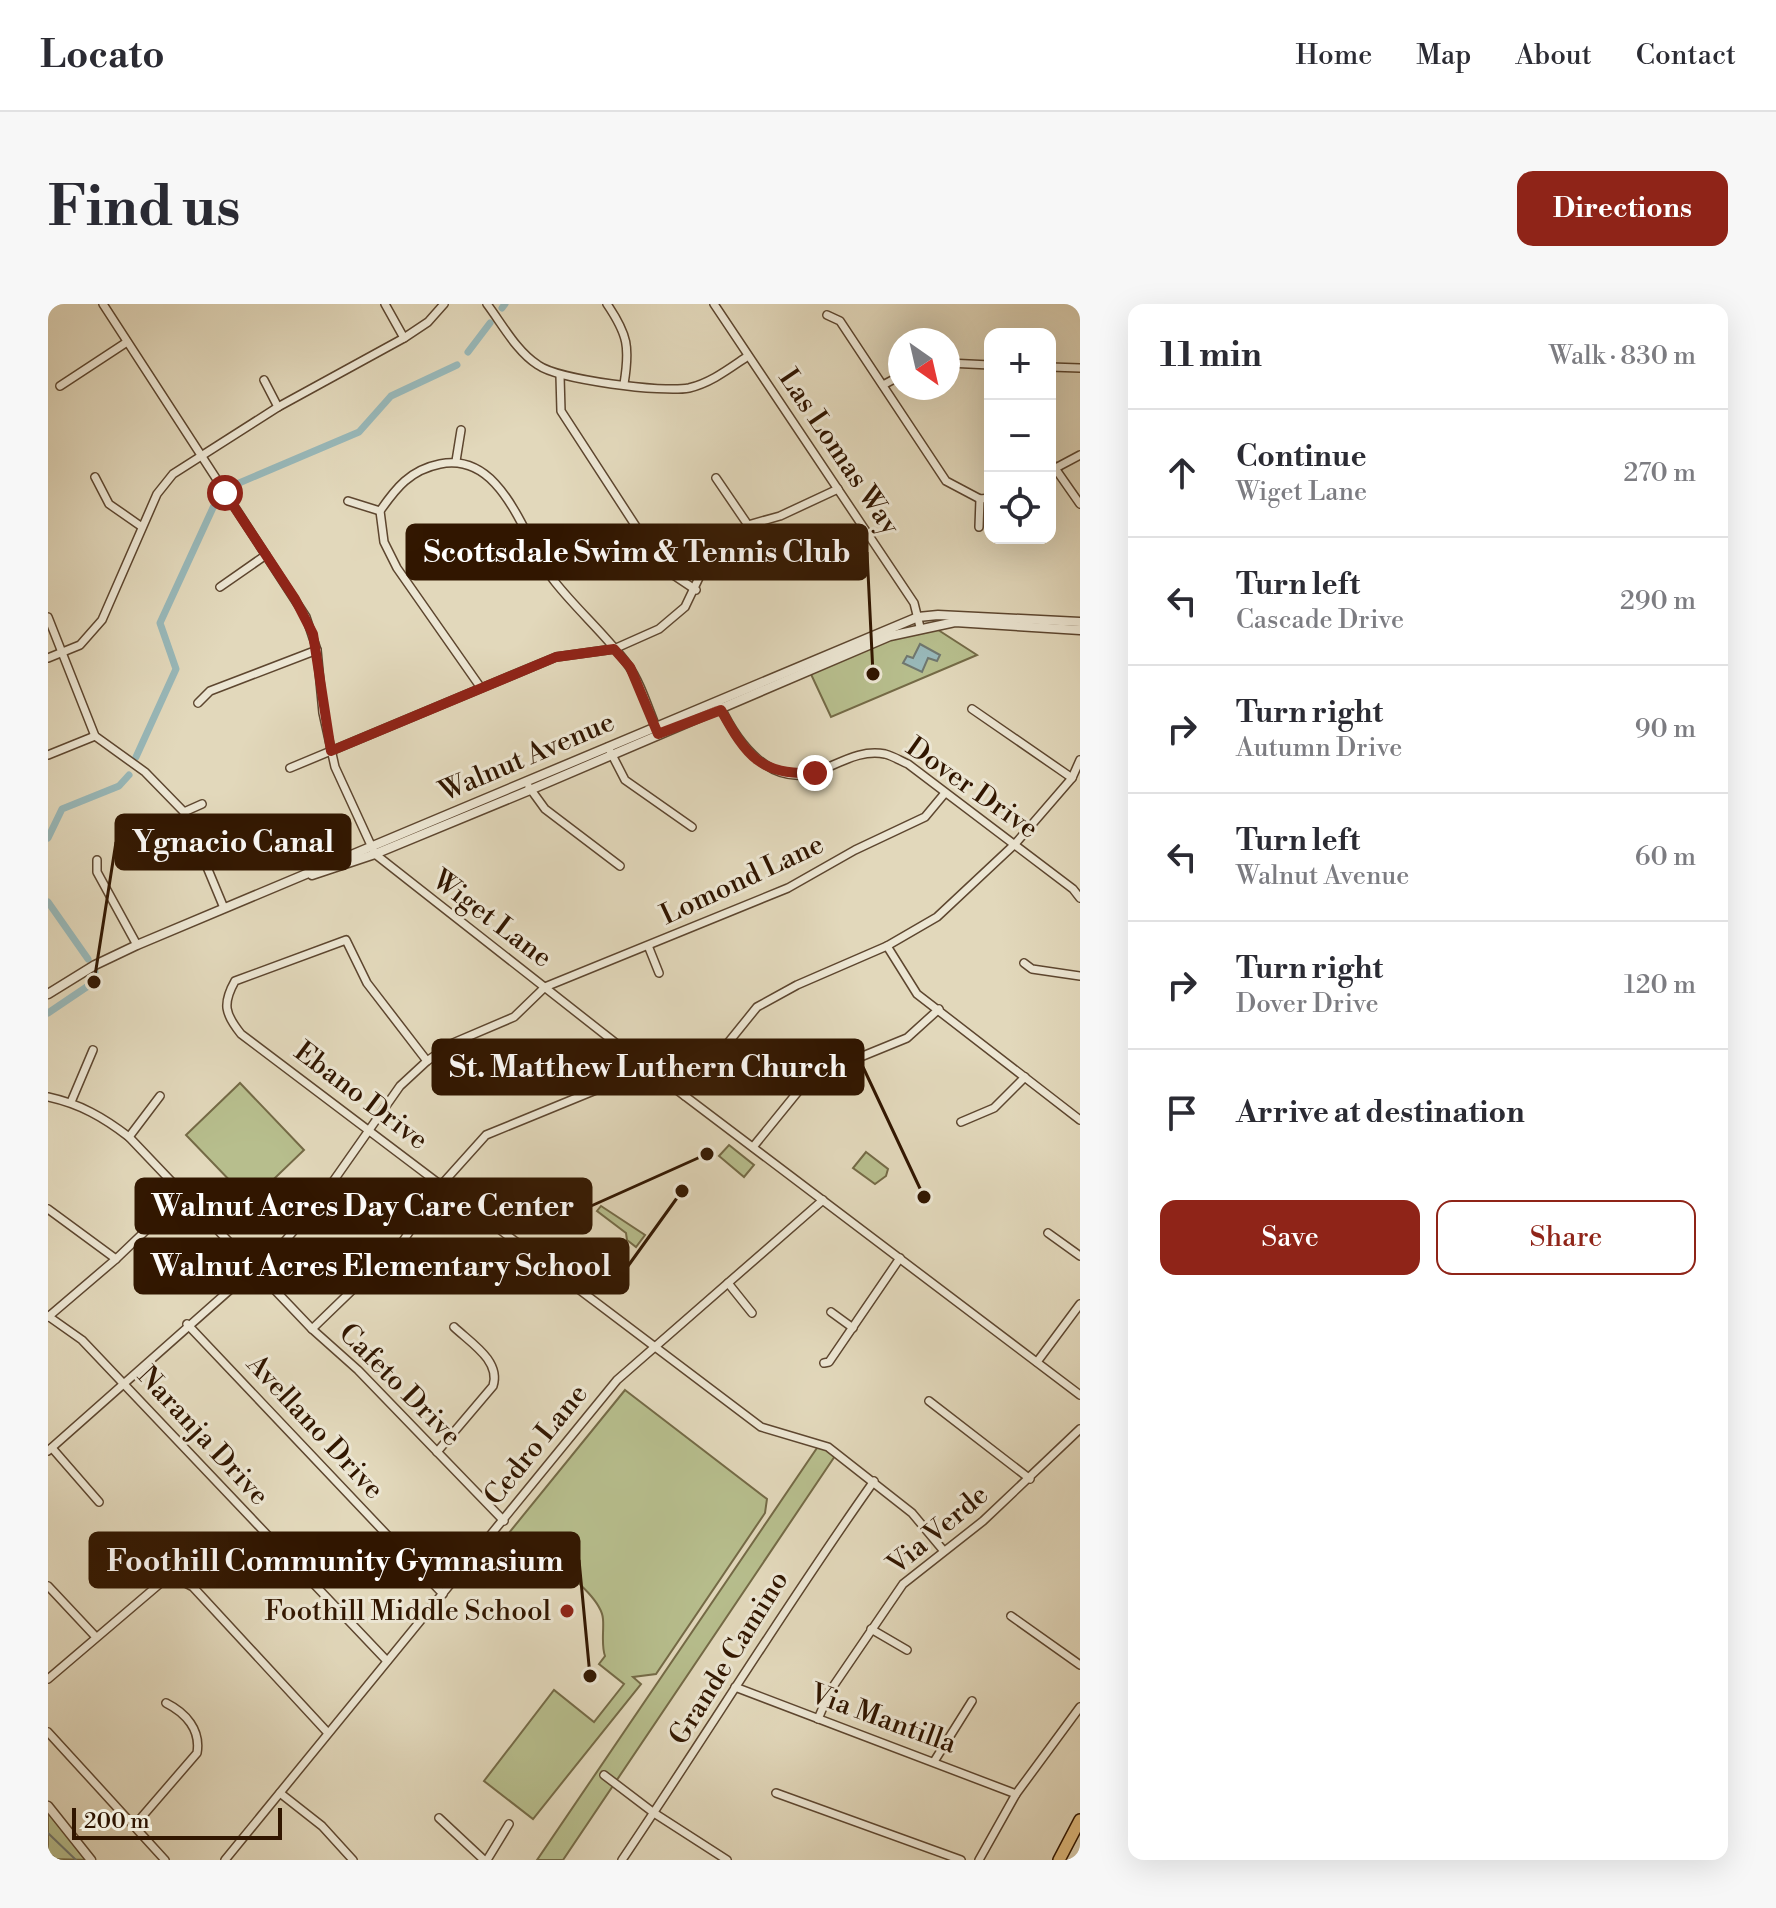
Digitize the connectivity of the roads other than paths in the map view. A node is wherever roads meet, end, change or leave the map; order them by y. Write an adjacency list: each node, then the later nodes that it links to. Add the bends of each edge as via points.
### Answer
1 (103, 304): 9 (street, Wiget Lane)
2 (385, 304): 8 (street)
3 (444, 304): 8 (street)
4 (487, 304): 15 (street, via 521,351)
5 (607, 304): 18 (street, via 629,349)
6 (714, 304): 10 (street, Las Lomas Way)
7 (827, 315): 19 (street, via 840,321)
8 (404, 338): 21 (street)
9 (127, 342): 20 (street); 23 (street, Wiget Lane)
10 (748, 356): 18 (street, via 692,387); 30 (street, Las Lomas Way)
11 (960, 364): 12 (street)
12 (984, 365)
13 (1056, 367): 14 (street)
14 (1080, 368)
15 (560, 376): 18 (street); 41 (street, via 561,411 663,568)
16 (264, 380): 21 (street)
17 (888, 382): 19 (street)
18 (624, 384)
19 (883, 385): 31 (street, via 946,481)
20 (60, 386)
21 (278, 407): 23 (street)
22 (461, 430): 25 (street)
23 (201, 455): 37 (street, via 173,474); 39 (street, Wiget Lane)
24 (1080, 455): 26 (street)
25 (456, 461): 35 (street, via 424,467 401,482); 46 (street, via 485,474 504,493 553,580)
26 (1056, 465)
27 (1055, 472): 34 (street)
28 (95, 477): 37 (street, via 109,504)
29 (716, 478): 36 (street)
30 (838, 489): 36 (street); 43 (street, Las Lomas Way, via 914,603)
31 (980, 499): 32 (street); 38 (street)
32 (984, 499)
33 (348, 501): 35 (street)
34 (1080, 504)
35 (380, 511): 50 (street, via 384,542 397,568)
36 (748, 525): 41 (street, via 723,541 706,563)
37 (142, 527): 48 (street, via 102,620 92,635)
38 (979, 527)
39 (266, 555): 40 (street); 47 (street, Wiget Lane, via 306,617)
40 (220, 587)
41 (696, 590): 46 (street, via 673,620)
42 (48, 617): 48 (street)
43 (919, 622): 44 (street, Walnut Avenue, via 938,615); 45 (street, Walnut Avenue); 52 (street, Walnut Avenue)
44 (1080, 622)
45 (1080, 630)
46 (614, 649): 50 (street, via 556,657); 54 (street, via 630,667)
47 (317, 650): 51 (street, via 210,691); 56 (street, Wiget Lane)
48 (62, 653): 49 (street); 55 (street)
49 (48, 658)
50 (481, 688): 56 (street)
51 (198, 703)
52 (719, 706): 54 (street, Walnut Avenue); 63 (street, Dover Drive, via 749,752 762,765 784,774 815,773 851,756 883,753 908,764)
53 (972, 709): 61 (street)
54 (657, 730): 57 (street, Walnut Avenue)
55 (95, 736): 58 (street); 65 (street, via 145,772)
56 (331, 751): 60 (street); 68 (street, Wiget Lane)
57 (609, 751): 62 (street, Walnut Avenue); 66 (street, via 625,780)
58 (48, 755)
59 (1080, 760): 61 (street)
60 (290, 768)
61 (1072, 778): 67 (street)
62 (529, 786): 68 (street, Walnut Avenue); 70 (street, via 545,809)
63 (945, 793): 67 (street, Dover Drive); 75 (street, Lomond Lane, via 925,817 788,888)
64 (202, 804): 65 (street)
65 (184, 812): 72 (street)
66 (692, 827)
67 (1015, 844): 71 (street, Dover Drive); 74 (street, via 937,917)
68 (372, 850): 72 (street, Walnut Avenue); 79 (street, Wiget Lane)
69 (97, 860): 73 (street, via 97,872)
70 (620, 866)
71 (1080, 898)
72 (224, 908): 73 (street, Walnut Avenue)
73 (137, 945): 80 (street, Walnut Avenue)
74 (887, 946): 81 (street, via 917,994); 87 (street, via 757,1007)
75 (649, 948): 77 (street); 79 (street, Lomond Lane)
76 (1024, 963): 78 (street, via 1032,969)
77 (659, 973)
78 (1080, 976)
79 (545, 987): 83 (street, Wiget Lane); 84 (street, via 514,1017 453,1043)
80 (48, 994)
81 (939, 1009): 85 (street); 94 (street, via 907,1038 809,1078)
82 (93, 1050): 89 (street)
83 (636, 1059): 87 (street, Wiget Lane); 95 (street, via 608,1085 486,1135)
84 (427, 1061): 92 (street, via 400,1086); 92 (street, Ebano Drive, via 367,983 346,940 235,981 226,997 226,1015 241,1034)
85 (1025, 1077): 90 (street); 91 (street, via 994,1108)
86 (160, 1096): 93 (street)
87 (685, 1096): 94 (street, Wiget Lane)
88 (48, 1097): 89 (street, Cafeto Drive)
89 (71, 1102): 93 (street, Cafeto Drive, via 102,1116)
90 (1080, 1120)
91 (961, 1122)
92 (369, 1129): 95 (street, Ebano Drive); 103 (street, via 300,1225)
93 (129, 1137): 96 (street, Cafeto Drive)
94 (753, 1147): 97 (street, Wiget Lane)
95 (442, 1184): 112 (street, via 403,1241); 113 (street, Ebano Drive)
96 (185, 1193): 102 (street); 103 (street, Cafeto Drive)
97 (823, 1200): 101 (street, Wiget Lane); 104 (street, Cedro Lane)
98 (48, 1209): 102 (street)
99 (1048, 1233): 100 (street)
100 (1080, 1256)
101 (900, 1258): 111 (street); 114 (street, Wiget Lane)
102 (116, 1259): 108 (street)
103 (254, 1267): 109 (street); 112 (street, Cafeto Drive)
104 (728, 1283): 107 (street); 113 (street, Cedro Lane)
105 (1080, 1304): 114 (street)
106 (831, 1312): 111 (street)
107 (752, 1313)
108 (48, 1316): 116 (street, Naranja Drive, via 82,1340)
109 (187, 1324): 116 (street); 128 (street, Avellano Drive)
110 (454, 1327): 121 (street, via 493,1365 496,1377)
111 (853, 1328): 115 (street)
112 (312, 1329): 121 (street, Cafeto Drive)
113 (657, 1345): 123 (street, Ebano Drive, via 761,1427 828,1447); 125 (street, Cedro Lane, via 613,1385)
114 (1037, 1362): 117 (street, Wiget Lane)
115 (824, 1363)
116 (123, 1384): 120 (street); 133 (street, Naranja Drive)
117 (1080, 1395)
118 (929, 1401): 122 (street)
119 (1080, 1429): 122 (street, Via Verde)
120 (50, 1450): 124 (street)
121 (437, 1452): 125 (street, Cafeto Drive)
122 (1030, 1479): 126 (street, Via Verde)
123 (874, 1481): 126 (street, Ebano Drive, via 912,1513); 136 (street, Grande Camino)
124 (99, 1502)
125 (504, 1521): 128 (street, Cedro Lane)
126 (943, 1550): 130 (street, Via Verde, via 903,1584)
127 (48, 1586): 131 (street)
128 (443, 1594): 133 (street, Cedro Lane)
129 (1011, 1616): 134 (street)
130 (871, 1629): 132 (street); 140 (street, Via Verde)
131 (95, 1636): 135 (street); 142 (street, via 163,1581 176,1578 193,1587)
132 (907, 1650)
133 (387, 1661): 142 (street, Cedro Lane)
134 (1080, 1665)
135 (48, 1679)
136 (735, 1687): 140 (street, Via Mantilla); 149 (street, Grande Camino)
137 (972, 1701): 143 (street)
138 (166, 1703): 153 (street, via 195,1728 197,1753)
139 (1080, 1707): 147 (street)
140 (818, 1719): 143 (street, Via Mantilla)
141 (48, 1732): 153 (street)
142 (328, 1733): 145 (street, Cedro Lane)
143 (935, 1760): 147 (street, Via Mantilla)
144 (604, 1775): 149 (street)
145 (280, 1793): 156 (street, Cedro Lane); 157 (street, via 322,1826)
146 (776, 1793): 161 (street)
147 (1016, 1794): 162 (street)
148 (48, 1806): 154 (street)
149 (654, 1813): 159 (street, Grande Camino); 160 (street)
150 (439, 1818): 158 (street)
151 (1080, 1820): 163 (highway)
152 (509, 1824): 158 (street)
153 (134, 1826): 155 (street)
154 (91, 1860)
155 (165, 1860)
156 (225, 1860)
157 (353, 1860)
158 (485, 1860)
159 (622, 1860)
160 (727, 1860)
161 (961, 1860)
162 (979, 1860)
163 (1059, 1860)

